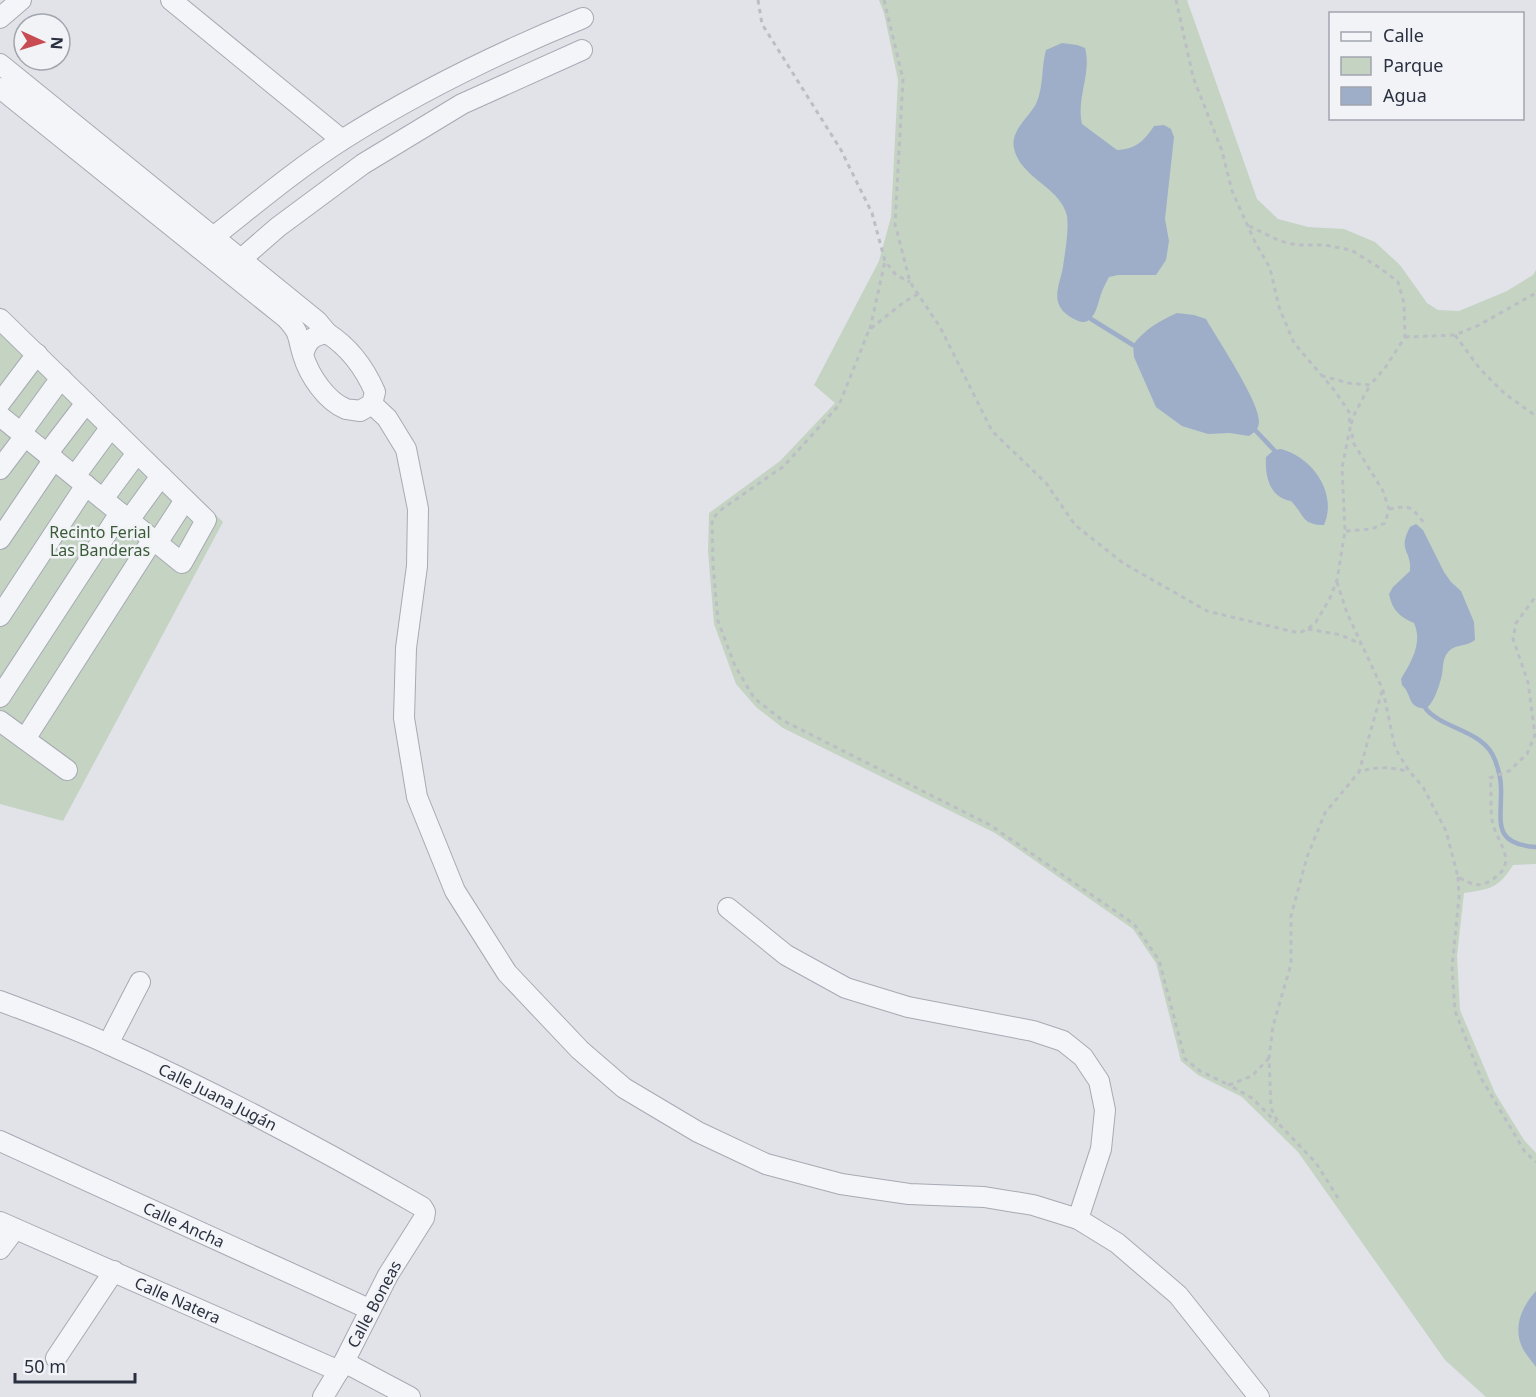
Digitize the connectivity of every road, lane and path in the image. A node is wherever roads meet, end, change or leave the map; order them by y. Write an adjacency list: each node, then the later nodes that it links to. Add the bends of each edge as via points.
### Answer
1 (21, 0): 6 (street)
2 (171, 0): 13 (street)
3 (758, 0): 16 (path, via 762,24 842,150 872,213)
4 (884, 0): 18 (path, via 903,79 895,224)
5 (1176, 0): 14 (path, via 1193,77 1222,151 1232,191)
6 (0, 18)
7 (583, 18): 10 (street)
8 (582, 51): 12 (street)
9 (0, 64): 15 (street)
10 (450, 78): 12 (street); 13 (street)
11 (0, 88): 15 (street)
12 (462, 104): 17 (street, via 363,164)
13 (342, 140): 15 (street)
14 (1248, 225): 25 (path, via 1281,242 1351,250 1380,268 1398,282 1404,303); 28 (path, via 1270,268 1279,307 1294,343)
15 (207, 243): 17 (street)
16 (885, 261): 18 (path, via 896,275); 22 (path)
17 (234, 265): 23 (street, via 317,321); 27 (street, via 298,331)
18 (910, 282): 20 (path)
19 (1536, 293): 24 (path)
20 (918, 294): 22 (path); 55 (path, via 940,327 992,431 1046,483 1075,525 1123,563 1207,611 1299,633)
21 (4, 330): 26 (street)
22 (869, 330): 70 (path, via 839,405 784,466 712,519 718,621 735,666 754,698 782,720 990,825 1134,924 1159,960 1185,1059)
23 (327, 333): 27 (street, via 307,342); 33 (street, via 366,372 375,392)
24 (1455, 335): 25 (path); 35 (path, via 1480,369 1505,394)
25 (1405, 337): 30 (path)
26 (37, 354): 29 (street); 31 (street)
27 (303, 355): 33 (street, via 310,373 336,402 360,411)
28 (1322, 376): 30 (path); 37 (path, via 1349,412)
29 (61, 378): 32 (street); 38 (street)
30 (1370, 385): 37 (path)
31 (0, 403)
32 (86, 403): 36 (street); 40 (street)
33 (372, 404): 76 (street, via 387,418 406,449 418,509 404,718 417,797 455,891 507,973 580,1050 624,1088 698,1132 766,1164 841,1184 909,1194 984,1197 1032,1205)
34 (0, 416): 38 (street)
35 (1536, 416)
36 (111, 427): 39 (street); 43 (street)
37 (1350, 428): 46 (path, via 1354,444 1383,491); 49 (path, via 1342,468)
38 (23, 434): 40 (street); 41 (street)
39 (137, 453): 42 (street); 44 (street)
40 (51, 457): 43 (street); 50 (street)
41 (0, 470)
42 (161, 476): 45 (street); 47 (street)
43 (81, 481): 44 (street); 54 (street)
44 (103, 499): 47 (street)
45 (185, 500): 51 (street); 51 (street, via 206,520 182,563)
46 (1389, 509): 48 (path, via 1413,508); 49 (path, via 1385,523 1372,529)
47 (125, 517): 51 (street); 58 (street)
48 (1424, 523)
49 (1345, 531): 52 (path)
50 (0, 539)
51 (155, 541): 60 (street)
52 (1337, 580): 55 (path, via 1316,622); 56 (path)
53 (1536, 596): 64 (path, via 1516,623 1513,639 1528,682 1535,735 1527,754 1509,771 1490,778 1492,821 1506,863 1500,874 1485,885)
54 (0, 616)
55 (1308, 629): 56 (path, via 1341,635)
56 (1362, 644): 57 (path)
57 (1383, 690): 62 (path, via 1395,748); 63 (path)
58 (0, 697)
59 (0, 721): 60 (street)
60 (25, 739): 61 (street)
61 (67, 770)
62 (1409, 771): 63 (path, via 1373,767); 64 (path, via 1446,831)
63 (1359, 772): 69 (path, via 1325,813 1307,857 1291,916 1291,964 1273,1026)
64 (1458, 877): 73 (path, via 1452,968 1455,1011 1481,1078 1525,1152)
65 (728, 908): 76 (street, via 786,955 846,987 908,1007 1033,1031 1063,1041 1083,1057 1099,1081 1105,1110 1101,1149)
66 (140, 982): 68 (street)
67 (0, 1001): 68 (street, Calle Juana Jugán)
68 (108, 1044): 75 (street, Calle Juana Jugán, via 319,1148)
69 (1269, 1058): 70 (path, via 1252,1076); 71 (path, via 1271,1108)
70 (1229, 1085): 71 (path, via 1252,1098)
71 (1279, 1124): 74 (path, via 1316,1163)
72 (0, 1141): 80 (street, Calle Ancha)
73 (1536, 1162)
74 (1338, 1198)
75 (425, 1212): 80 (street, Calle Boneas)
76 (1078, 1219): 85 (street, via 1117,1243 1178,1295)
77 (7, 1226): 78 (street, Calle Natera); 79 (street, Calle Natera)
78 (0, 1249)
79 (114, 1271): 81 (street); 82 (street, Calle Natera)
80 (369, 1309): 82 (street, Calle Boneas)
81 (56, 1358)
82 (341, 1366): 83 (street, Calle Boneas); 84 (street, Calle Natera)
83 (323, 1397)
84 (410, 1397)
85 (1259, 1397)

